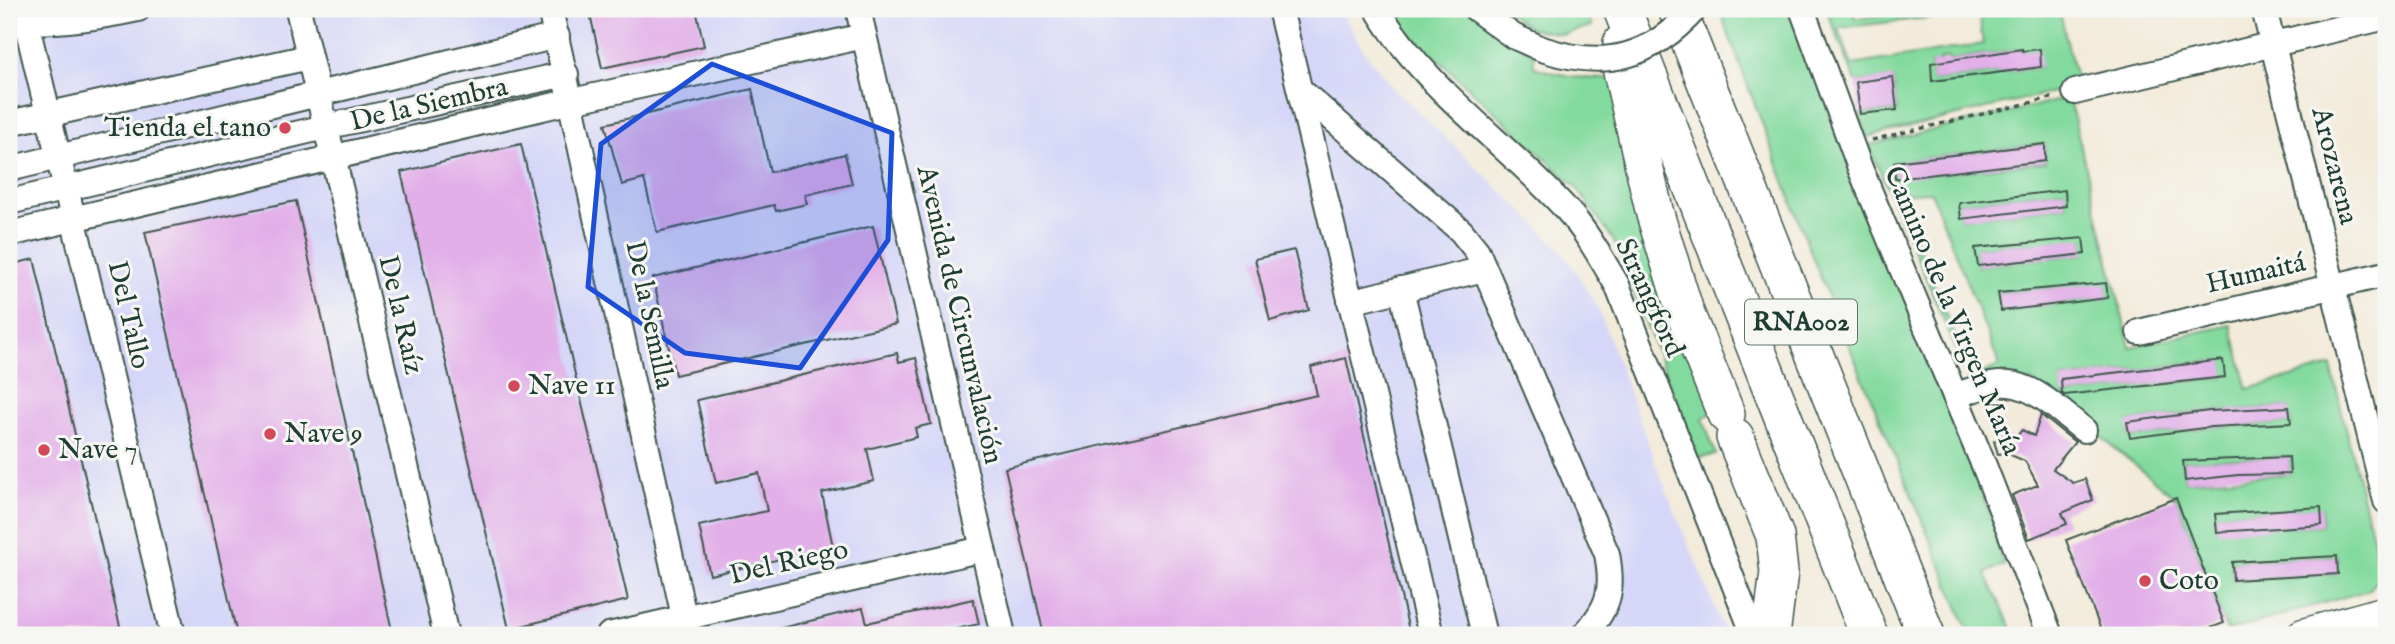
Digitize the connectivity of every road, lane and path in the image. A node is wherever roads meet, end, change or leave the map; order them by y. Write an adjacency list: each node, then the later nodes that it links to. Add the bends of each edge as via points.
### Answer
1 (138, 9): 13 (street, via 98,17)
2 (298, 9): 18 (street, De la Raíz)
3 (550, 9): 15 (street, De la Semilla)
4 (858, 9): 16 (street, Avenida de Circunvalación)
5 (1280, 9): 20 (street)
6 (1377, 9): 54 (street, Strangford, via 1428,78 1567,211 1617,285)
7 (1476, 9): 10 (street, bridge, via 1513,36 1542,49 1569,58 1597,60 1625,56 1660,40)
8 (1622, 9): 55 (highway, via 1621,68 1655,214 1686,314 1774,536 1779,572); 56 (highway, RNA002)
9 (1677, 9): 57 (highway, RNA002)
10 (1695, 9)
11 (1802, 9): 27 (street, Camino de la Virgen María)
12 (2264, 9): 17 (street, Arozarena)
13 (20, 17): 24 (street, Del Tallo)
14 (2386, 17): 17 (street)
15 (556, 36): 19 (street, De la Semilla); 22 (street)
16 (863, 36): 23 (street, De la Siembra); 44 (street, Avenida de Circunvalación)
17 (2273, 44): 21 (street); 37 (street, Arozarena)
18 (309, 57): 22 (street, De la Raíz); 24 (street)
19 (566, 75): 23 (street, De la Semilla); 26 (street)
20 (1300, 90): 35 (street, via 1461,231); 39 (street)
21 (2076, 92): 27 (path)
22 (317, 93): 26 (street, De la Raíz); 28 (street)
23 (572, 102): 29 (street, De la Siembra); 46 (street, De la Semilla)
24 (49, 114): 25 (street); 28 (street, Del Tallo)
25 (9, 123)
26 (325, 127): 29 (street, De la Raíz); 31 (street)
27 (1853, 146): 41 (street, Camino de la Virgen María)
28 (59, 158): 30 (street); 31 (street, Del Tallo)
29 (332, 158): 33 (street, De la Siembra); 48 (street, De la Raíz)
30 (9, 169)
31 (67, 189): 32 (street); 33 (street, Del Tallo)
32 (9, 202)
33 (74, 218): 34 (street, De la Siembra); 47 (street, Del Tallo)
34 (9, 234)
35 (1484, 269): 38 (street); 53 (street, via 1607,554 1610,596)
36 (2386, 274): 37 (street, Humaitá)
37 (2333, 286): 40 (street, Humaitá); 43 (street, Arozarena)
38 (1401, 289): 39 (street); 52 (street)
39 (1350, 302): 51 (street)
40 (2139, 332)
41 (1955, 396): 42 (street, via 2007,383 2023,387); 58 (street, Camino de la Virgen María)
42 (2084, 430)
43 (2386, 501)
44 (983, 549): 46 (street, Del Riego); 50 (street, Avenida de Circunvalación)
45 (2386, 612): 59 (main road)
46 (686, 626): 49 (street, Del Riego)
47 (173, 635)
48 (446, 635)
49 (609, 635)
50 (1003, 635)
51 (1431, 635)
52 (1484, 635)
53 (1584, 635)
54 (1754, 635)
55 (1772, 635)
56 (1868, 635)
57 (1926, 635)
58 (2050, 635)
59 (2303, 635)

